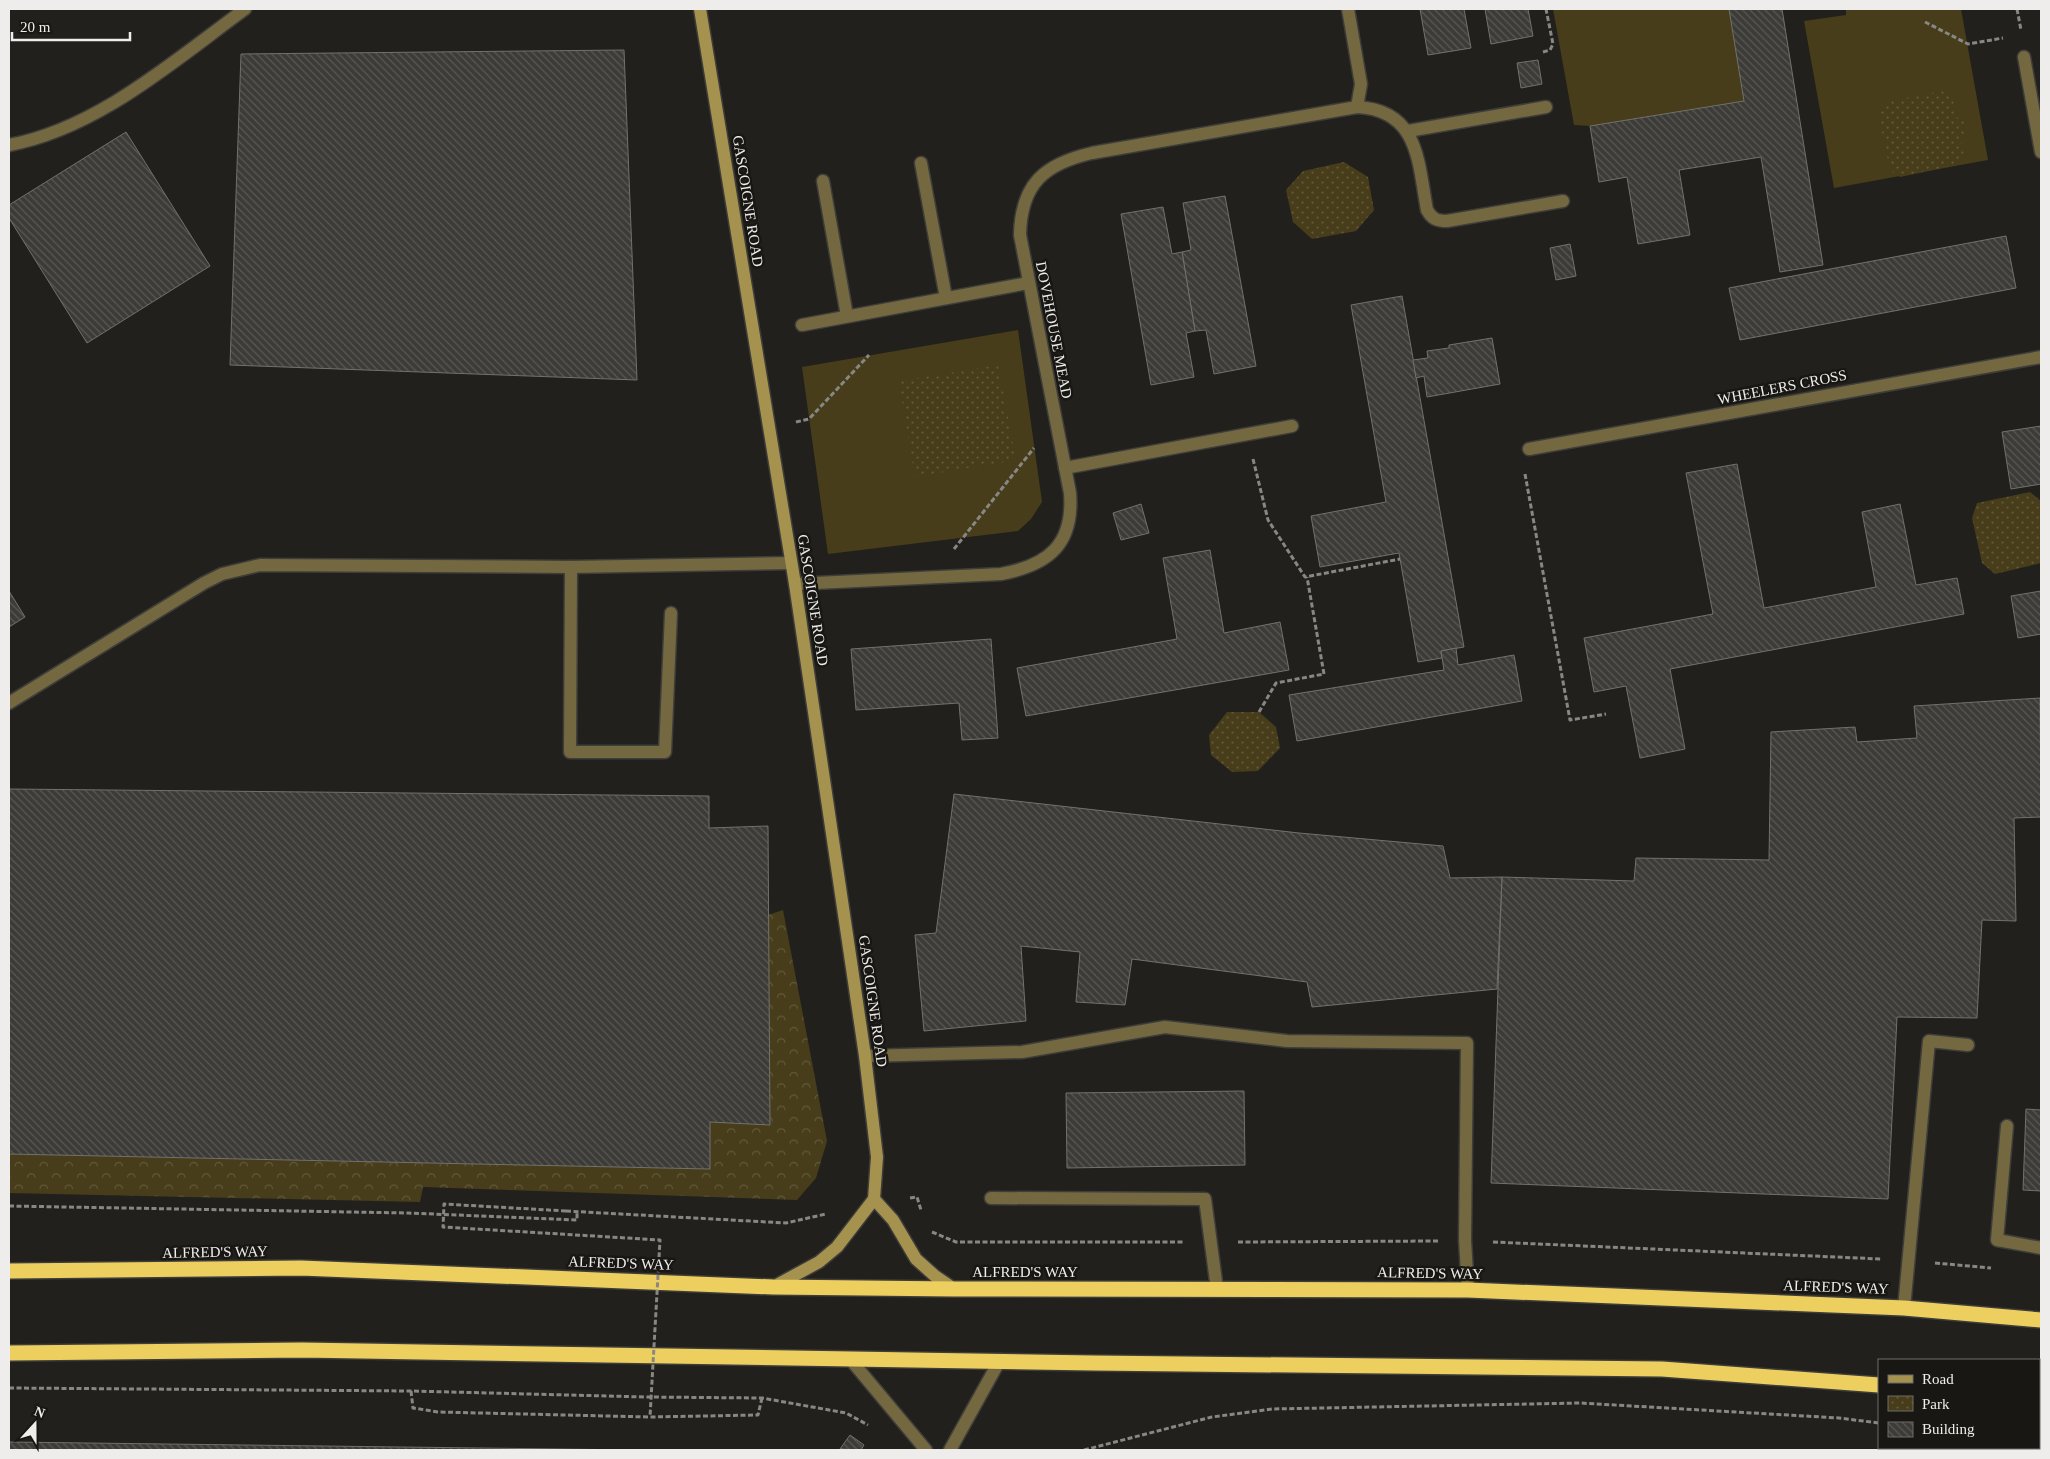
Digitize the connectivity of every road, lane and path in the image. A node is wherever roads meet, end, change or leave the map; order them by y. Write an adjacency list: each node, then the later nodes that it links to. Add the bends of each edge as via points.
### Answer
1 (245, 9): 12 (street, via 147,81 80,122)
2 (700, 9): 25 (street, GASCOIGNE ROAD)
3 (1348, 9): 9 (street, via 1361,84)
4 (1546, 9): 7 (path, via 1553,44 1550,50)
5 (1925, 22): 6 (path, via 1968,44)
6 (2012, 37)
7 (1542, 52)
8 (2024, 58): 13 (street)
9 (1357, 107): 11 (street, DOVEHOUSE MEAD, via 1385,113); 17 (street, DOVEHOUSE MEAD, via 1074,157 1057,164 1042,173 1023,203 1020,235)
10 (1546, 107): 11 (street)
11 (1408, 131): 16 (street, DOVEHOUSE MEAD, via 1415,145 1427,210 1438,221)
12 (9, 145)
13 (2041, 152)
14 (921, 163): 18 (street)
15 (823, 181): 19 (street)
16 (1563, 201)
17 (1028, 283): 18 (street); 23 (street, DOVEHOUSE MEAD)
18 (946, 298): 19 (street)
19 (847, 316): 20 (street)
20 (802, 324)
21 (869, 355): 25 (path, via 810,419)
22 (2041, 356): 27 (street, WHEELERS CROSS)
23 (1055, 421): 28 (street, DOVEHOUSE MEAD); 32 (path)
24 (1292, 426): 26 (street)
25 (768, 428): 30 (street, GASCOIGNE ROAD)
26 (1248, 434): 28 (street); 29 (path, via 1268,520 1305,577)
27 (1529, 449): 38 (path, via 1521,450 1570,720)
28 (1065, 468): 32 (street, DOVEHOUSE MEAD, via 1071,509 1069,523 1065,536 1046,558 1033,566 1001,574)
29 (1400, 559)
30 (791, 563): 31 (street); 34 (street, GASCOIGNE ROAD)
31 (570, 567): 35 (street, via 570,752 665,752); 36 (street, via 290,563 241,568 204,583)
32 (932, 577): 34 (street, DOVEHOUSE MEAD)
33 (1307, 577): 37 (path, via 1324,674 1276,683)
34 (795, 584): 40 (street, GASCOIGNE ROAD)
35 (671, 613)
36 (9, 704)
37 (1259, 712)
38 (1606, 714)
39 (1968, 1045): 53 (street, via 1929,1041)
40 (865, 1056): 43 (street, GASCOIGNE ROAD, via 877,1157); 52 (street, via 1022,1052 1165,1027 1288,1041 1467,1043 1465,1240)
41 (2007, 1126): 47 (street, via 1998,1240)
42 (991, 1198): 50 (street, via 1205,1200)
43 (874, 1199): 49 (street, via 837,1247 819,1262); 51 (street, via 894,1220 916,1258)
44 (9, 1206): 46 (path, via 408,1213 577,1220)
45 (830, 1207): 46 (path, via 826,1215 786,1223)
46 (577, 1212): 62 (path, bridge, via 444,1204 443,1227 660,1240)
47 (2041, 1248)
48 (9, 1271): 49 (highway, ALFRED'S WAY, via 301,1268)
49 (773, 1287): 51 (highway, ALFRED'S WAY)
50 (1218, 1289): 51 (highway, ALFRED'S WAY); 52 (highway, ALFRED'S WAY)
51 (954, 1290)
52 (1468, 1290): 53 (highway, ALFRED'S WAY)
53 (1904, 1308): 54 (highway, ALFRED'S WAY)
54 (2041, 1320)
55 (9, 1354): 56 (highway, via 302,1350)
56 (850, 1359): 57 (highway); 65 (street)
57 (1000, 1360): 58 (highway, via 1662,1369); 66 (street)
58 (1878, 1385)
59 (9, 1388): 60 (path)
60 (411, 1391): 61 (path); 62 (path, via 413,1408 438,1412)
61 (762, 1398): 62 (path, via 758,1415); 64 (path, via 846,1413)
62 (650, 1417)
63 (1878, 1424): 67 (path, via 1839,1418 1580,1403 1272,1409 1212,1417)
64 (871, 1427)
65 (926, 1450)
66 (950, 1450)
67 (1084, 1450)

